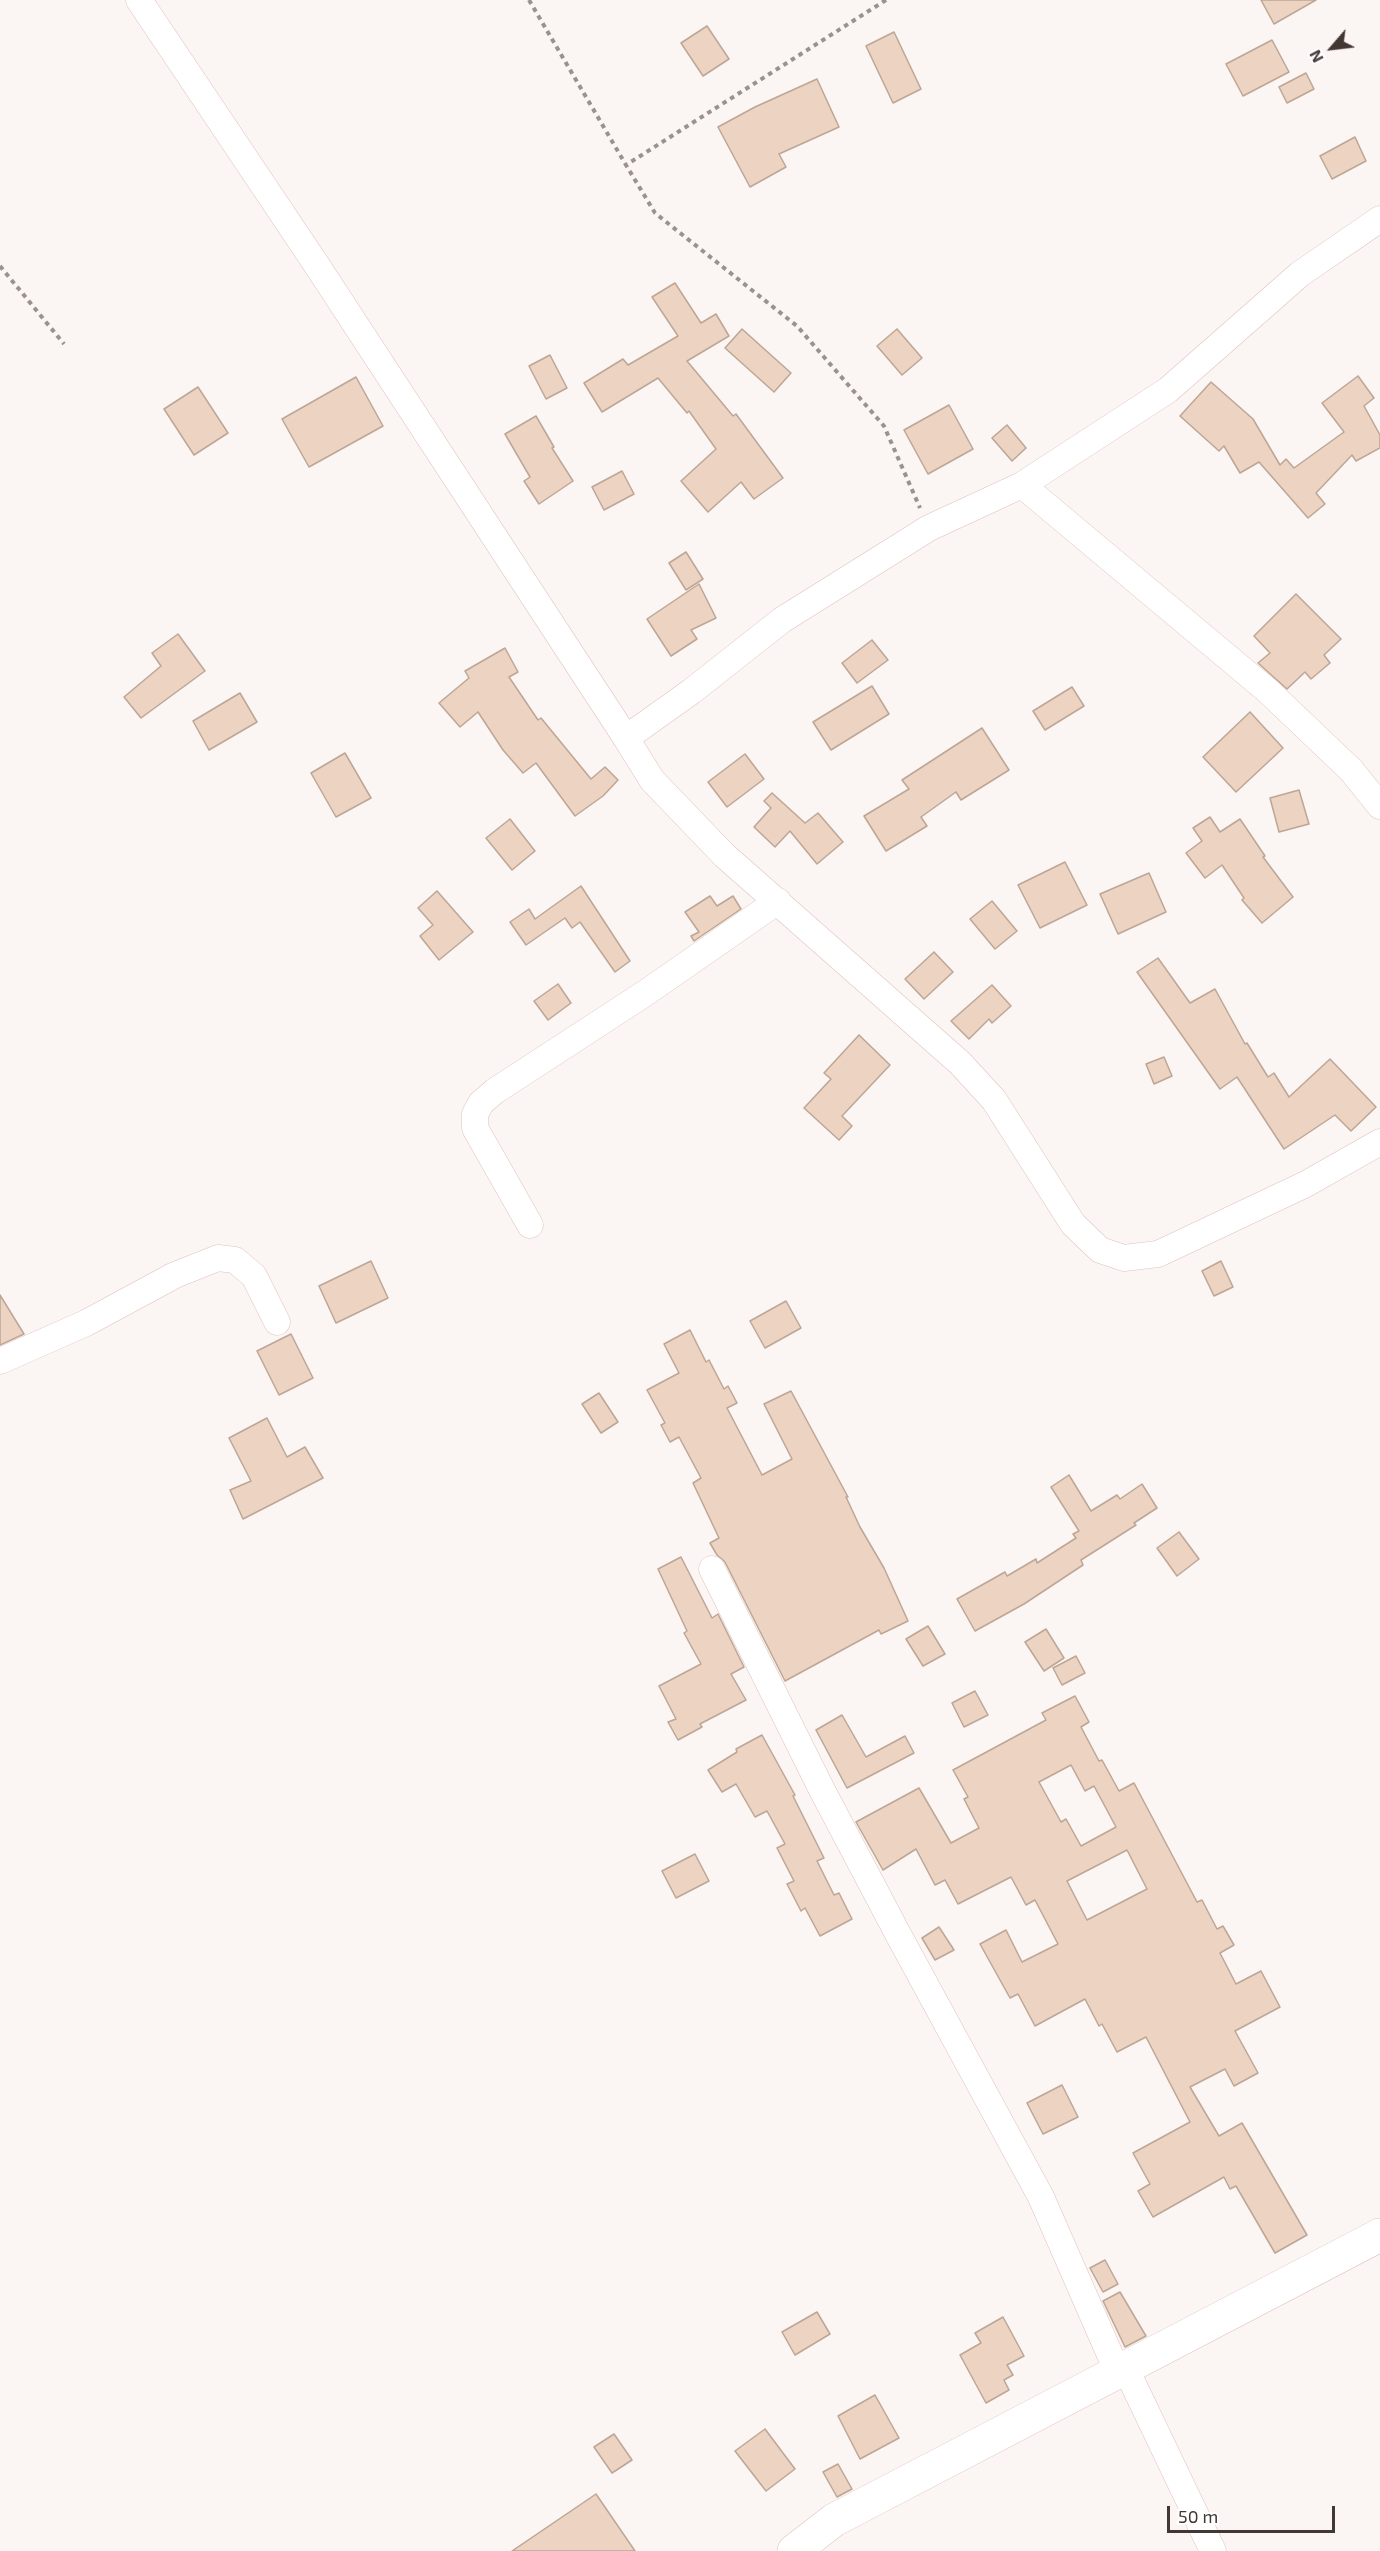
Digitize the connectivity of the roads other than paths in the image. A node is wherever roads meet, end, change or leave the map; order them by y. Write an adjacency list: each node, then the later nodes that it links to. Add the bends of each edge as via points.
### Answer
1 (139, 0): 4 (street)
2 (1380, 219): 3 (street, via 1300,274 1168,390)
3 (1022, 485): 4 (street, via 929,528 782,620 692,692); 5 (street, via 1268,691 1351,770)
4 (626, 738): 6 (street, via 652,780 688,820)
5 (1380, 806)
6 (778, 901): 7 (street, via 960,1062 994,1100 1073,1224 1100,1250 1124,1258 1158,1254 1306,1184); 8 (street, via 481,1103 475,1114 476,1128)
7 (1380, 1142)
8 (530, 1225)
9 (277, 1322): 10 (street, via 254,1276 235,1260 218,1258)
10 (0, 1361)
11 (712, 1569): 13 (street, via 893,1926 1041,2197)
12 (1380, 2235): 13 (street)
13 (1122, 2371): 14 (street, via 834,2520); 15 (street)
14 (795, 2551)
15 (1214, 2551)

